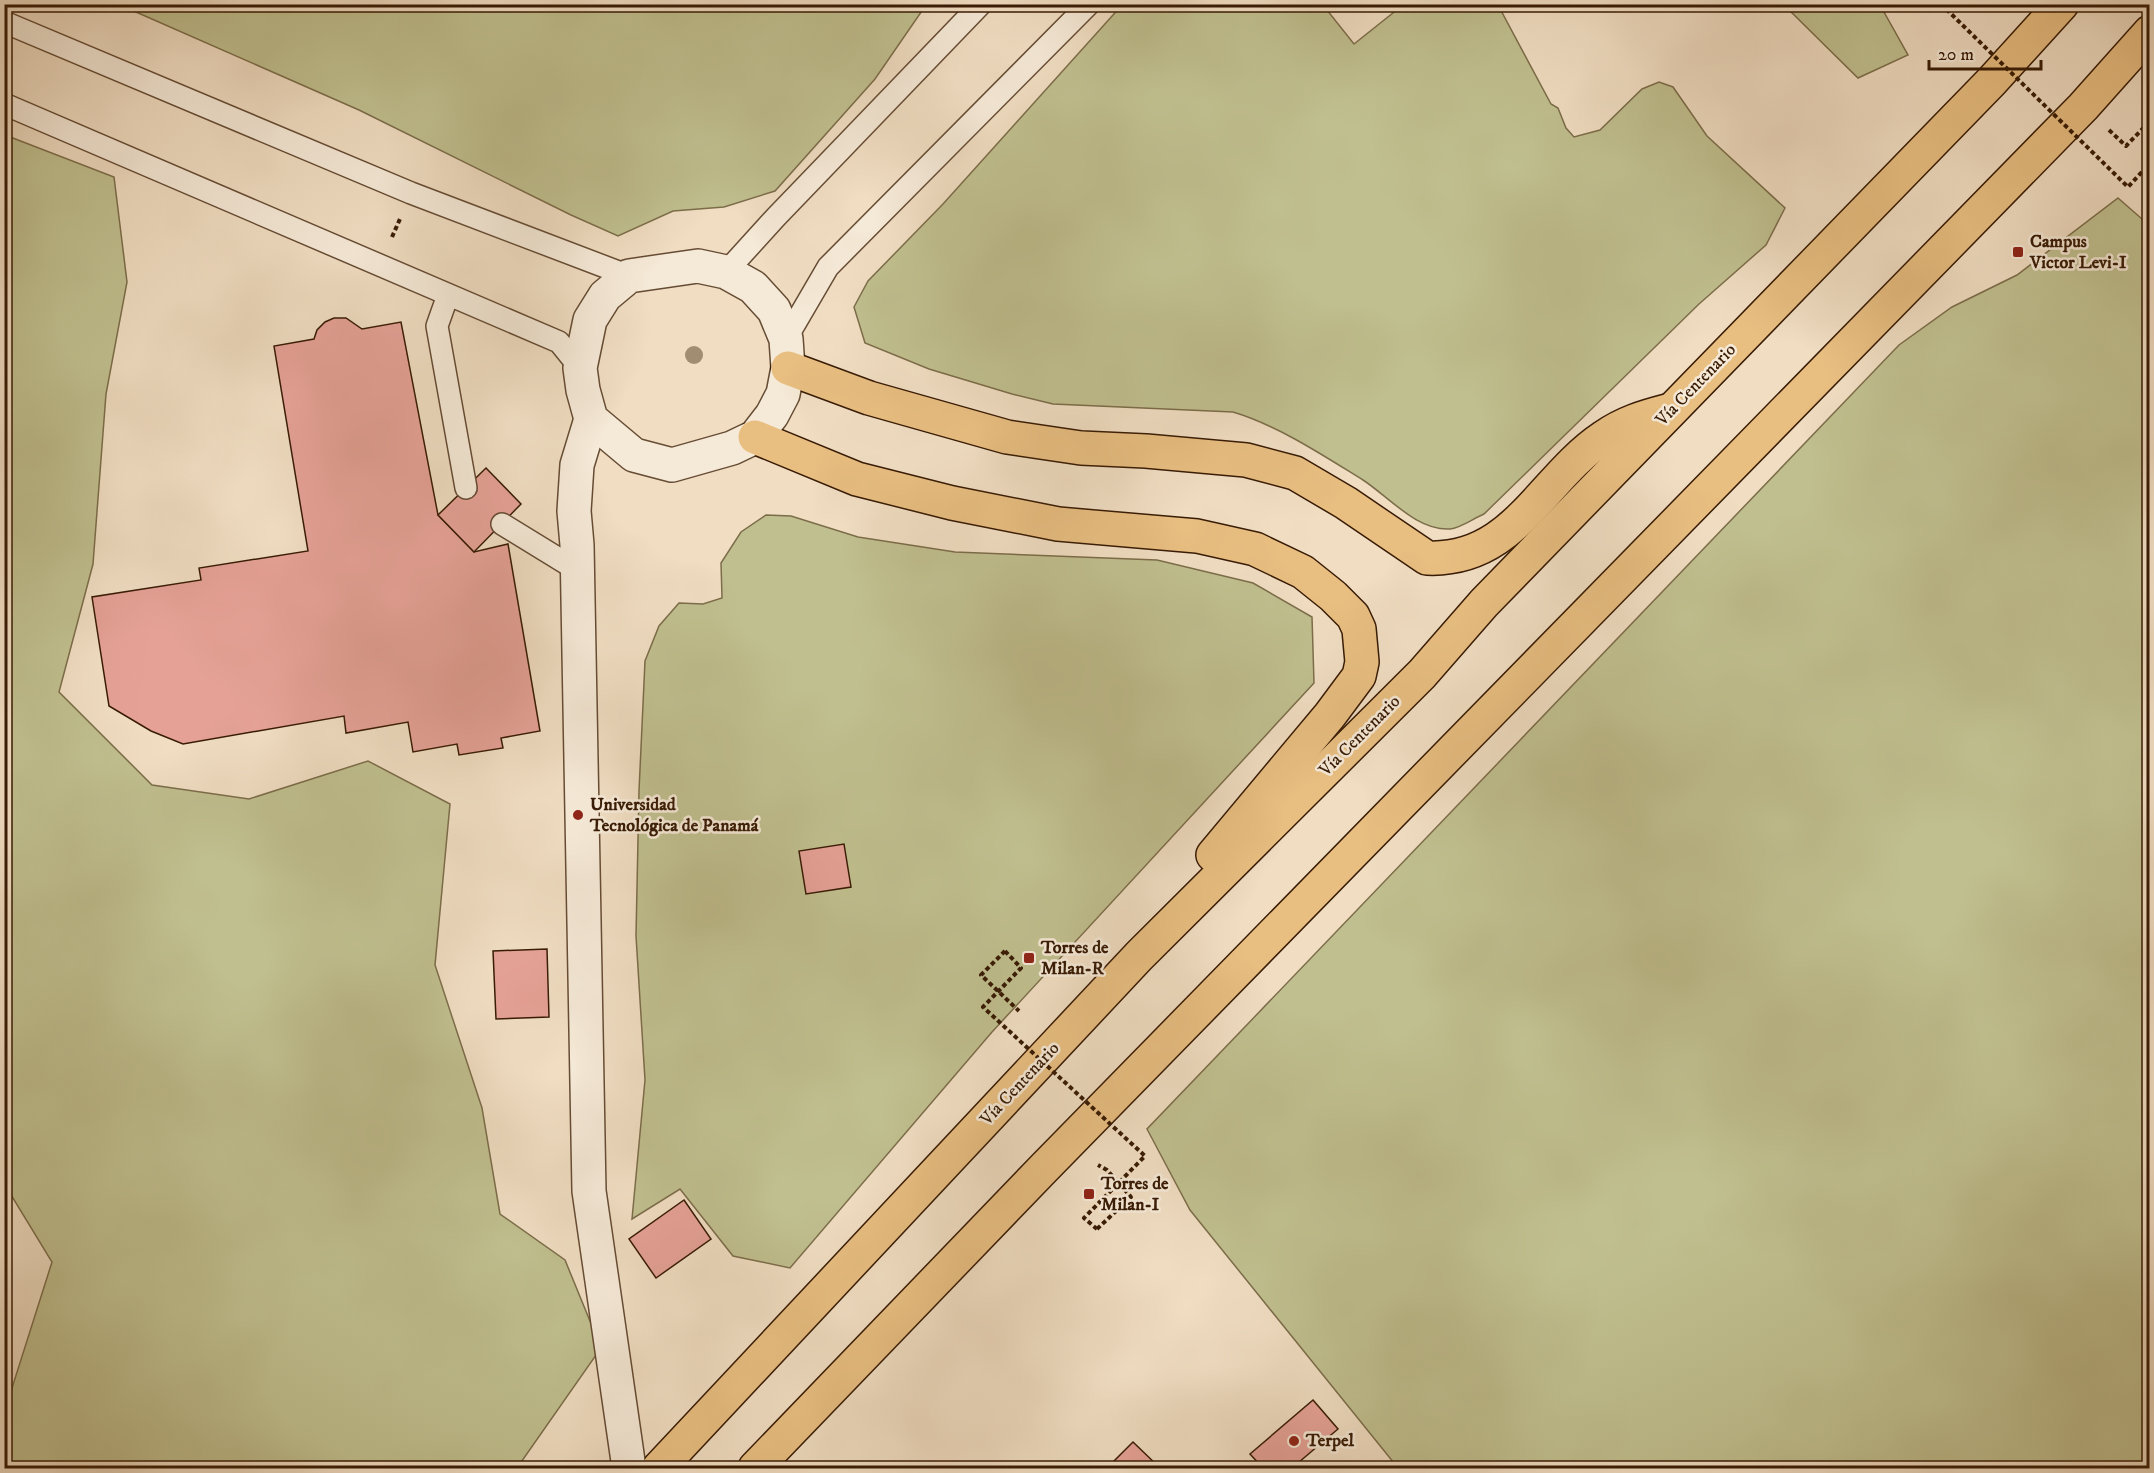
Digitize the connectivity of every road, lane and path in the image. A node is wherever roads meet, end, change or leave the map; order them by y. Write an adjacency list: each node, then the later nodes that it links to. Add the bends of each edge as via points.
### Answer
1 (981, 4): 15 (lane)
2 (1089, 4): 18 (lane, via 828,267)
3 (1941, 4): 12 (path, bridge, via 2128,187)
4 (1996, 4): 5 (path, via 2001,9)
5 (2006, 4)
6 (2062, 4): 20 (highway, Vía Centenario)
7 (4, 22): 13 (lane)
8 (2150, 32): 31 (highway, via 2083,107)
9 (4, 104): 14 (lane)
10 (2150, 121): 11 (path)
11 (2126, 146)
12 (2150, 163)
13 (411, 193): 14 (path); 16 (lane)
14 (380, 265): 17 (lane)
15 (726, 272): 16 (street, via 698,266); 18 (street, via 753,287 774,310)
16 (629, 276): 19 (street, via 605,296 590,320)
17 (448, 295): 19 (lane, via 559,342); 23 (lane, via 437,326)
18 (787, 353): 20 (highway, via 869,398 1007,437 1081,448 1246,460 1295,473 1427,558 1460,555 1483,547 1517,523 1603,437 1634,420); 22 (street, via 783,394)
19 (580, 368): 21 (street)
20 (1672, 410): 26 (highway, Vía Centenario, via 1484,603 1422,674)
21 (591, 419): 22 (street, via 634,455 672,465 732,448); 25 (street, via 577,465)
22 (755, 437): 26 (highway, via 857,479 952,503 1058,524 1197,536 1255,549 1303,572 1353,616 1361,638 1359,676 1213,856)
23 (466, 488)
24 (502, 524): 25 (lane)
25 (577, 570): 29 (street, via 589,1191)
26 (1139, 956): 30 (highway, Vía Centenario)
27 (1019, 1011): 28 (path, bridge, via 981,975 1005,951 1021,968 982,1006 1145,1156 1084,1218 1096,1229 1131,1197 1107,1170)
28 (1098, 1165)
29 (629, 1468)
30 (659, 1468)
31 (755, 1468)

